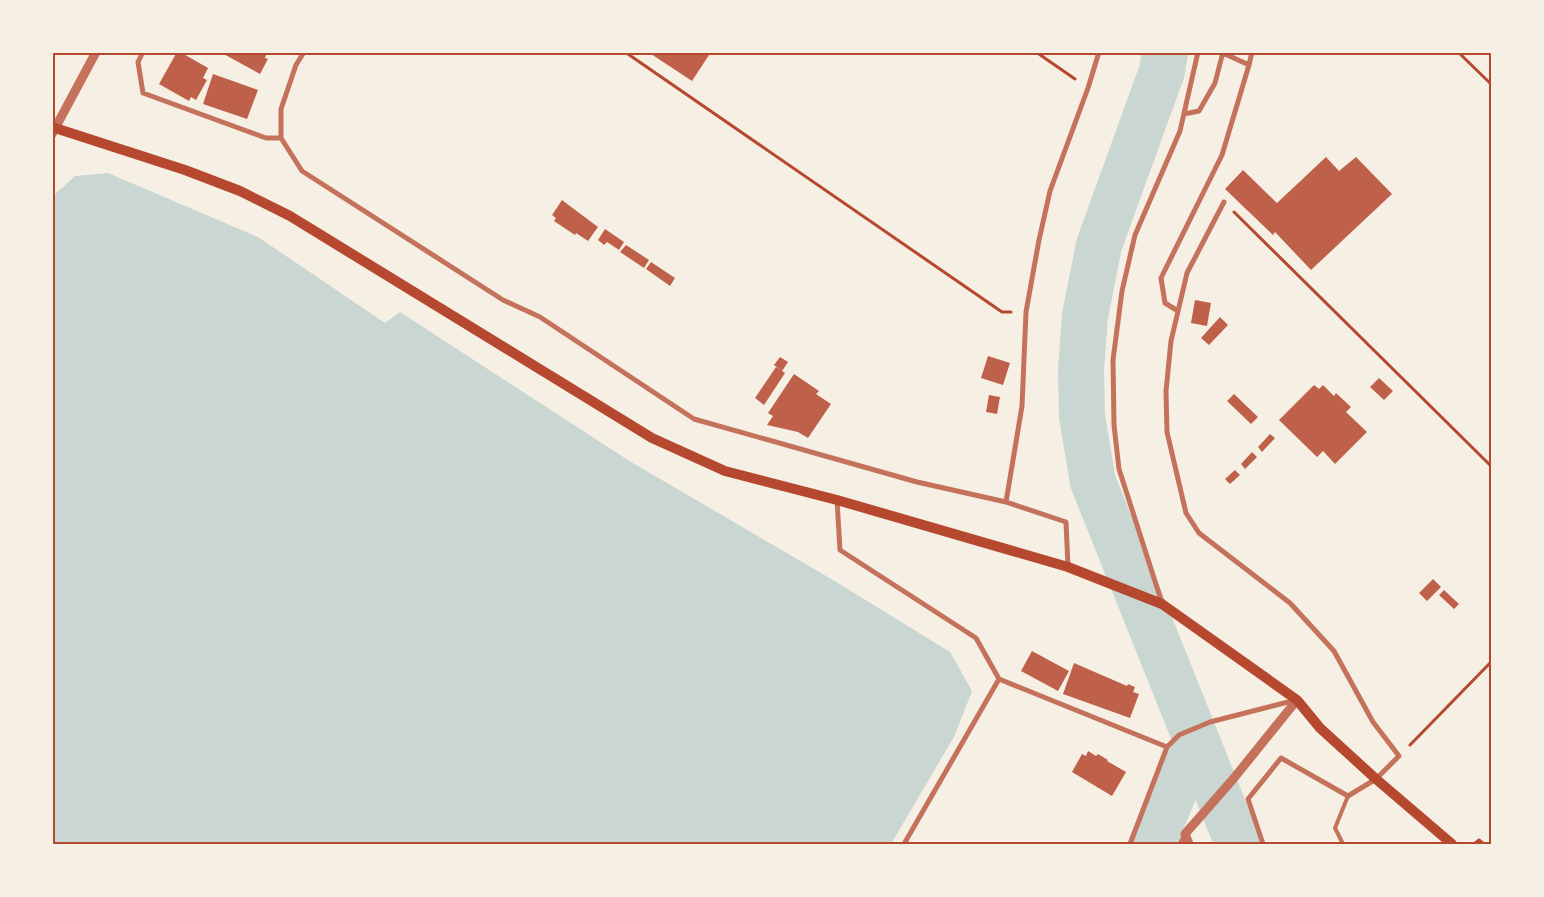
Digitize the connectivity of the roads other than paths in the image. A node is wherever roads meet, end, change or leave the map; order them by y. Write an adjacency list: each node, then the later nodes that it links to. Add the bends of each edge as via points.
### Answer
1 (96, 52): 10 (street)
2 (143, 52): 11 (street, via 138,62 143,93 266,138)
3 (304, 52): 11 (street, via 281,109)
4 (1099, 52): 15 (street, via 1050,191 1026,312 1022,406)
5 (1198, 52): 9 (street)
6 (1252, 52): 8 (street)
7 (1223, 53): 8 (street); 9 (street, via 1215,83 1199,111)
8 (1249, 65): 13 (street, via 1222,155 1161,278 1165,303)
9 (1184, 114): 17 (street, via 1180,131 1135,235 1122,291 1113,360 1114,425 1119,469)
10 (54, 130): 14 (main road, via 240,191 290,216 652,438 725,471)
11 (281, 138): 15 (street, via 302,171 503,300 540,317 694,419 917,482)
12 (1224, 202): 13 (street, via 1187,273)
13 (1178, 311): 21 (street, via 1170,341 1167,432 1186,513 1199,533 1290,603 1334,651 1373,722 1399,756)
14 (837, 500): 16 (main road); 18 (street, via 840,550 976,638)
15 (1006, 502): 16 (street, via 1066,522)
16 (1068, 567): 17 (main road)
17 (1162, 604): 19 (main road)
18 (1000, 679): 20 (street); 24 (street)
19 (1297, 700): 20 (street, via 1210,722 1179,734); 21 (main road, via 1320,728); 23 (street)
20 (1167, 747): 25 (street)
21 (1376, 779): 22 (street); 30 (main road)
22 (1348, 796): 28 (street, via 1281,758 1248,799); 29 (lane, via 1335,828)
23 (1185, 834): 26 (street); 27 (street)
24 (904, 844)
25 (1130, 844)
26 (1180, 844)
27 (1189, 844)
28 (1263, 844)
29 (1343, 844)
30 (1452, 844)

